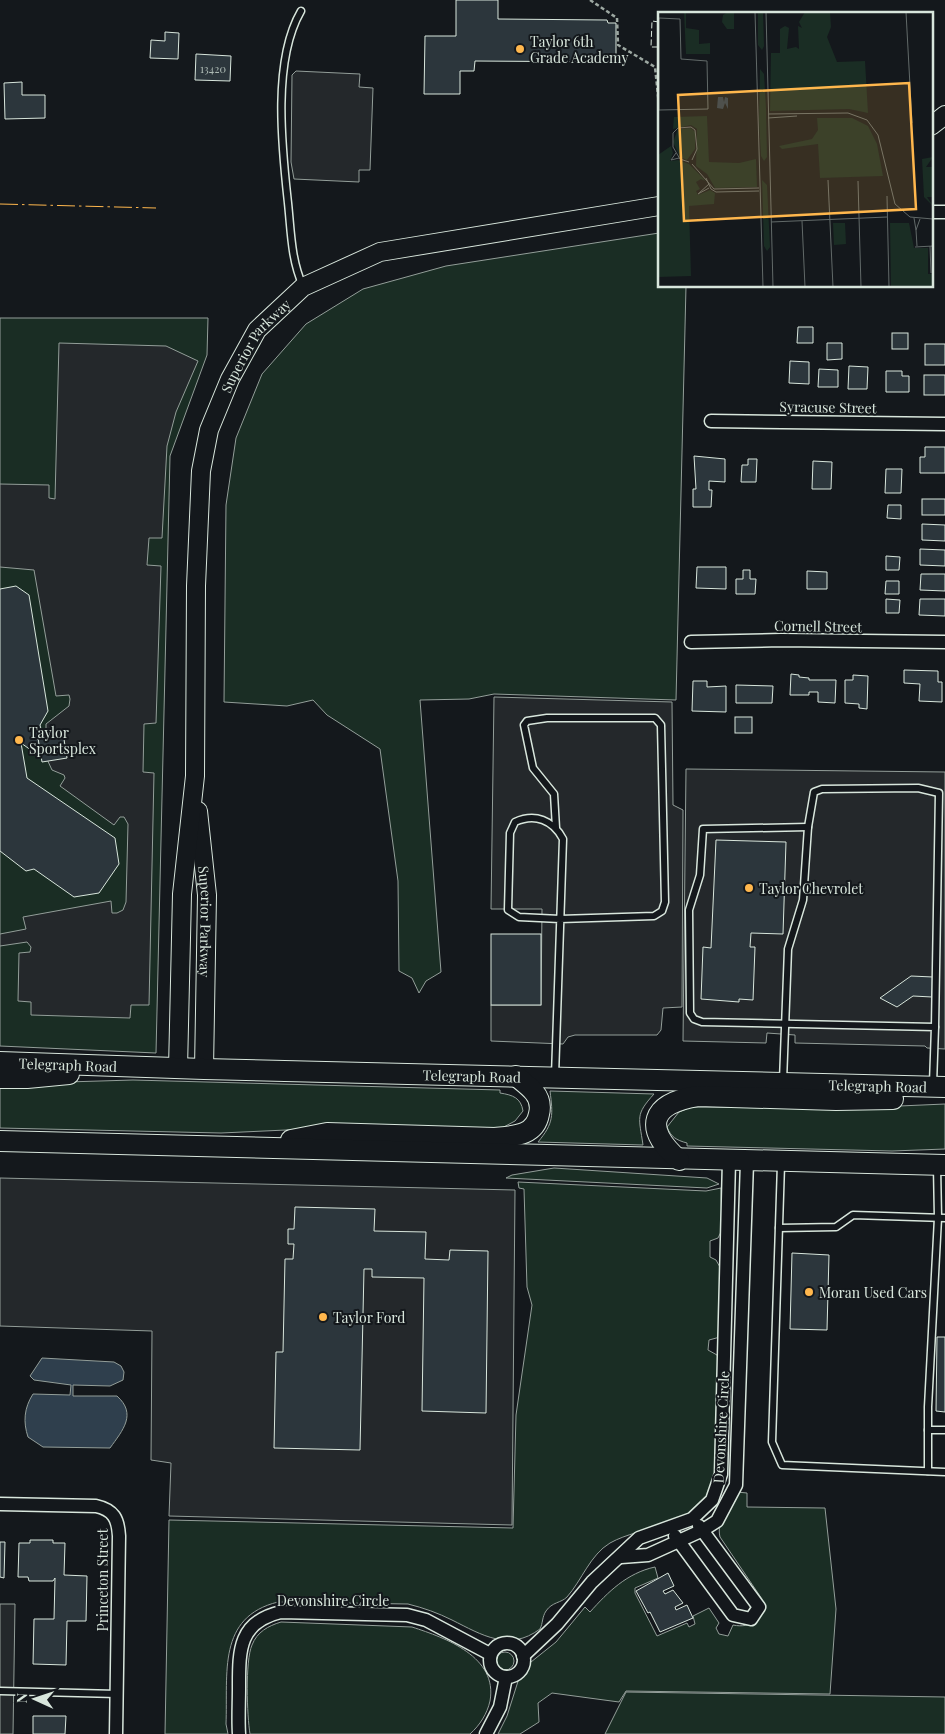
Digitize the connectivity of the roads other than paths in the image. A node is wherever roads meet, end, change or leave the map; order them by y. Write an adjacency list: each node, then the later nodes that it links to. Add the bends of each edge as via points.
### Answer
1 (301, 11): 7 (lane, via 294,23 285,59 281,142 295,262)
2 (945, 115): 3 (main road)
3 (932, 125)
4 (658, 206): 7 (main road, Superior Parkway, via 380,252)
5 (932, 212): 6 (street)
6 (945, 212)
7 (304, 287): 12 (main road, Superior Parkway, via 257,330 230,379 209,430 201,471 198,544)
8 (711, 421): 9 (street, Syracuse Street)
9 (945, 424)
10 (691, 642): 11 (street, Cornell Street)
11 (945, 642)
12 (195, 776): 20 (main road, Superior Parkway, via 182,894); 21 (main road, Superior Parkway, via 207,895)
13 (556, 828): 15 (lane, via 562,839); 15 (lane, via 534,818 515,822 510,833 508,910 518,917); 15 (lane, via 554,794 534,768 525,735 526,721 547,718 655,718 659,721 662,733 665,902 662,911 654,916)
14 (808, 828): 16 (lane, via 803,900 788,949); 16 (lane, via 703,829 700,875 689,910 689,1007 694,1019 702,1022); 17 (lane, via 811,796 822,789 918,788 939,793)
15 (560, 918): 23 (lane)
16 (785, 1023): 17 (lane); 25 (lane)
17 (936, 1027): 26 (lane)
18 (0, 1062): 19 (main road, Telegraph Road)
19 (100, 1066): 20 (main road, Telegraph Road); 24 (main road, via 62,1076)
20 (178, 1068): 21 (main road, Telegraph Road)
21 (204, 1069): 22 (main road, Telegraph Road)
22 (516, 1076): 23 (main road, Telegraph Road); 28 (main road, via 533,1090 540,1110 534,1127 516,1136 327,1133)
23 (555, 1077): 25 (main road, Telegraph Road)
24 (0, 1078)
25 (783, 1085): 26 (main road, Telegraph Road)
26 (939, 1087): 29 (main road, via 899,1099 680,1098 662,1109 656,1131 661,1142)
27 (0, 1141): 28 (main road)
28 (255, 1148): 29 (main road)
29 (679, 1160): 30 (main road)
30 (738, 1161): 31 (main road); 35 (street, Devonshire Circle); 36 (street, Devonshire Circle)
31 (781, 1162): 32 (main road); 34 (lane)
32 (942, 1165): 33 (lane)
33 (941, 1218): 34 (lane, via 853,1216 836,1227); 37 (lane)
34 (779, 1228): 39 (lane, via 772,1442 782,1465)
35 (725, 1344): 36 (street); 42 (street, Devonshire Circle, via 721,1474 712,1500)
36 (741, 1345): 44 (street, Devonshire Circle, via 736,1485 717,1521)
37 (928, 1430): 38 (lane); 39 (lane)
38 (945, 1430)
39 (928, 1471): 40 (lane)
40 (945, 1472)
41 (0, 1504): 51 (street, Princeton Street, via 96,1506 108,1508 114,1514 119,1536)
42 (692, 1518): 43 (street, Devonshire Circle); 44 (street)
43 (669, 1527): 45 (street); 46 (street, Devonshire Circle, via 639,1538)
44 (703, 1530): 45 (street, Devonshire Circle); 45 (street, via 759,1607 750,1618 733,1615)
45 (679, 1543): 46 (street, Devonshire Circle, via 648,1555)
46 (621, 1557): 48 (street, Devonshire Circle, via 592,1582 557,1624)
47 (490, 1654): 48 (street, via 497,1646 508,1643 517,1647); 49 (street, via 493,1670); 53 (street, Devonshire Circle, via 426,1620 407,1615 280,1612 267,1615 251,1627 241,1646)
48 (523, 1656): 49 (street, Devonshire Circle, via 520,1670)
49 (506, 1677): 54 (street, via 500,1707)
50 (0, 1691): 51 (lane)
51 (116, 1694): 52 (street, Princeton Street)
52 (116, 1734)
53 (239, 1734)
54 (486, 1734)

